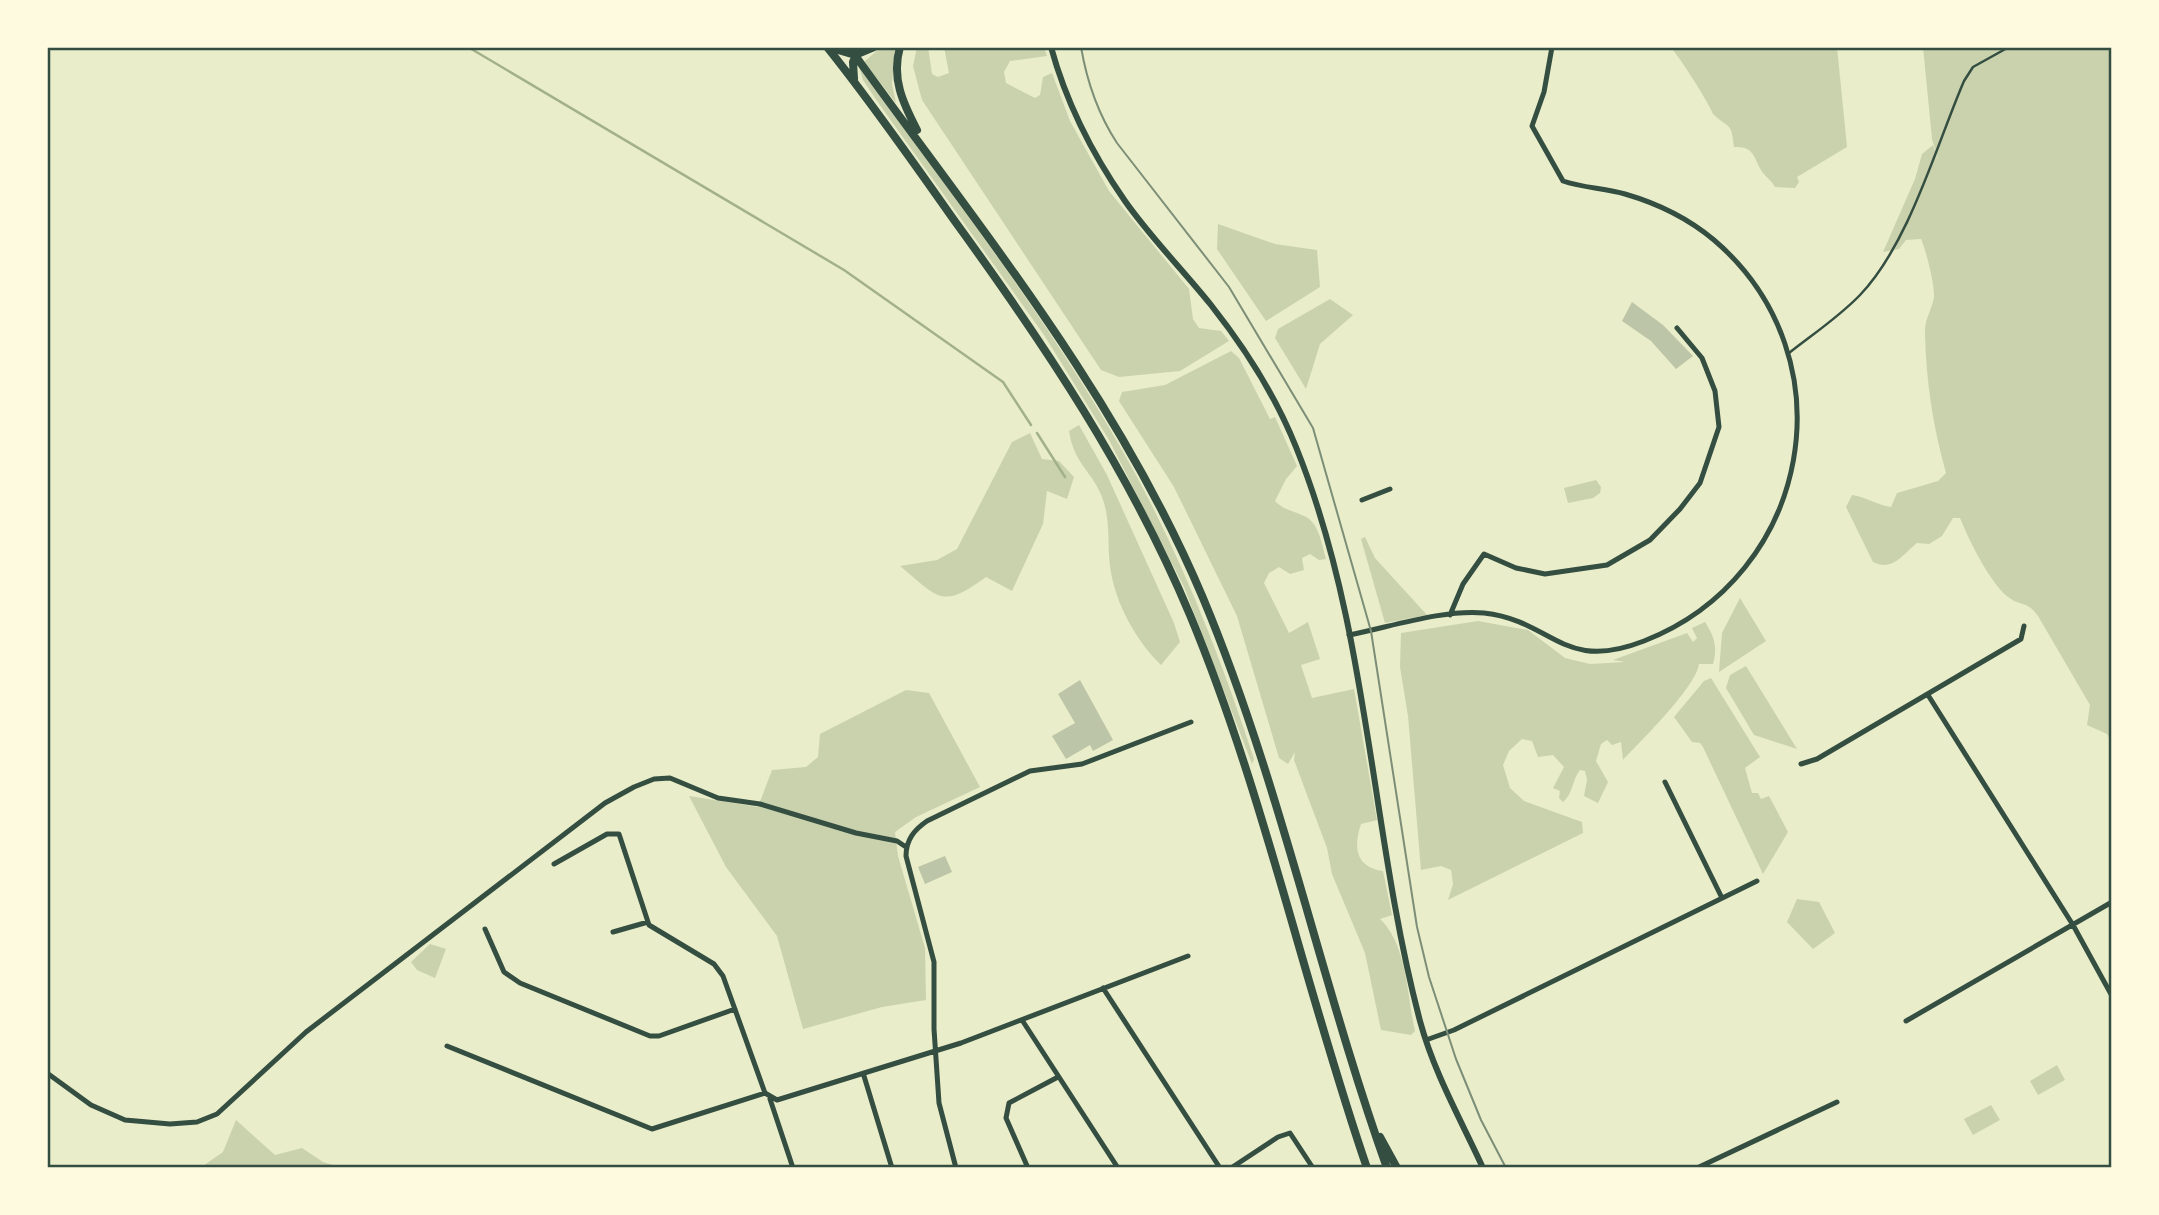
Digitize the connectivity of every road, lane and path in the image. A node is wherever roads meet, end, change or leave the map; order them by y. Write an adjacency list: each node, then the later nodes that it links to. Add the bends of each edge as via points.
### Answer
1 (828, 47): 8 (highway); 9 (highway)
2 (849, 47): 8 (highway)
3 (874, 47): 8 (highway)
4 (900, 47): 10 (highway, via 895,72 899,90)
5 (1051, 47): 17 (street, via 1073,108 1106,171 1146,229 1233,334 1284,421 1320,516)
6 (1552, 47): 12 (street, via 1532,126 1566,182 1626,194 1698,228 1744,270)
7 (2009, 47): 12 (lane, via 1973,67 1964,81 1900,233 1875,276 1842,312)
8 (858, 51): 9 (highway); 10 (highway)
9 (855, 82): 55 (highway, via 1049,354 1153,536 1190,615 1238,746)
10 (926, 149): 46 (highway, via 1090,383 1192,573 1255,739)
11 (1676, 328): 15 (street, via 1702,358 1717,402 1719,427 1693,495 1650,540 1606,565 1545,573 1516,568 1484,554 1463,584)
12 (1789, 352): 15 (street, via 1799,430 1785,494 1756,554 1707,607 1673,629 1597,652 1566,647 1502,616)
13 (1390, 489): 14 (street)
14 (1362, 500)
15 (1450, 615): 17 (street)
16 (2024, 626): 18 (street, via 2021,639)
17 (1349, 635): 37 (street, via 1386,856)
18 (1928, 695): 20 (street); 28 (street)
19 (1191, 722): 22 (street, via 1083,764 1030,771 927,821)
20 (1801, 764)
21 (1665, 782): 25 (street)
22 (906, 847): 39 (street, via 935,970); 40 (street, via 760,804 710,796 670,778 654,779 605,803 306,1032 217,1114 197,1122 170,1124 125,1120 90,1105)
23 (554, 864): 27 (street, via 607,834 619,834)
24 (1756, 881): 25 (street)
25 (1722, 898): 37 (street)
26 (2112, 902): 28 (street)
27 (648, 922): 30 (street); 34 (street, via 658,933 714,964)
28 (2073, 925): 33 (street); 36 (street)
29 (485, 929): 34 (street, via 504,972 520,983 650,1036)
30 (613, 932)
31 (1188, 956): 32 (street)
32 (1103, 988): 35 (street); 52 (street)
33 (2112, 996)
34 (735, 1009): 43 (street)
35 (1022, 1020): 39 (street); 42 (street)
36 (1906, 1021)
37 (1426, 1040): 58 (street)
38 (447, 1046): 43 (street, via 652,1129)
39 (936, 1052): 41 (street); 49 (street, via 939,1103)
40 (47, 1073)
41 (864, 1076): 44 (street); 48 (street)
42 (1058, 1077): 50 (street, via 1009,1103 1006,1118); 51 (street)
43 (765, 1093): 44 (street)
44 (770, 1099): 47 (street)
45 (1837, 1102): 59 (street)
46 (1367, 1112): 56 (highway); 57 (highway)
47 (793, 1168)
48 (892, 1168)
49 (956, 1168)
50 (1028, 1168)
51 (1118, 1168)
52 (1220, 1168)
53 (1231, 1168): 54 (street, via 1290,1133)
54 (1313, 1168)
55 (1367, 1168)
56 (1387, 1168)
57 (1397, 1168)
58 (1483, 1168)
59 (1697, 1168)

